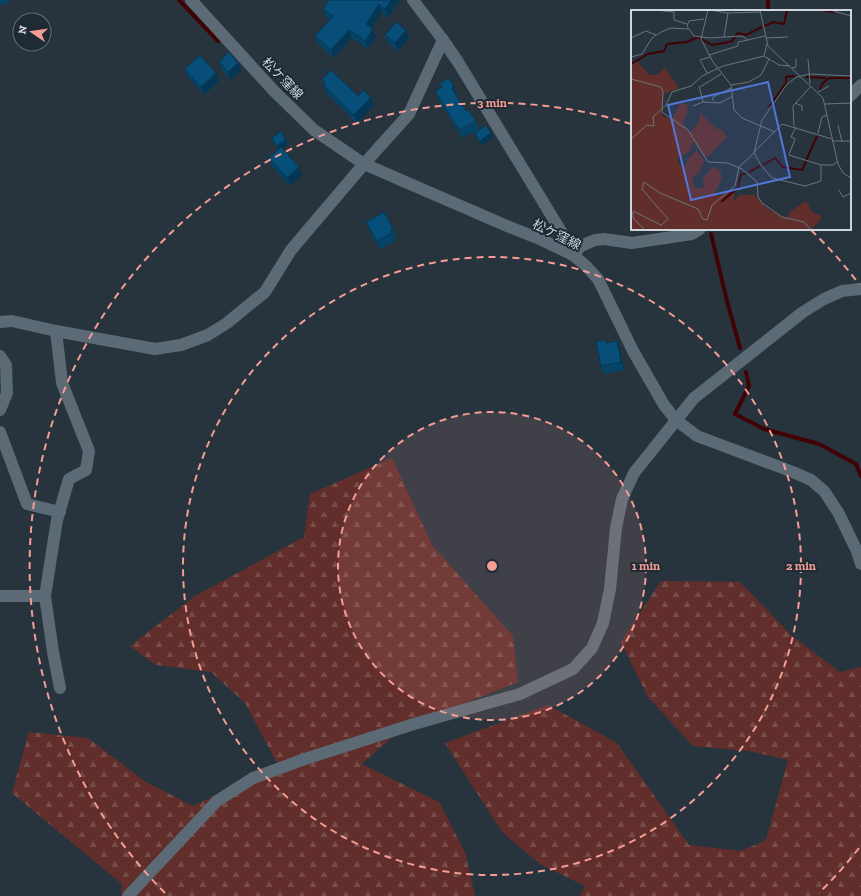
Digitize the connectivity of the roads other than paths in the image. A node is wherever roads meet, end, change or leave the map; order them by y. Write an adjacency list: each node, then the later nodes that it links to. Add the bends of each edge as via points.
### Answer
1 (191, 0): 6 (street, 松ケ窪線, via 274,91 314,130)
2 (413, 0): 3 (street)
3 (443, 40): 6 (street, via 409,114); 8 (street)
4 (861, 85): 5 (street)
5 (851, 95)
6 (364, 164): 8 (street, 松ケ窪線); 11 (street, via 291,250 265,292 208,335 180,345 155,349)
7 (698, 230): 8 (street, via 692,234 632,244 595,240 581,246)
8 (573, 255): 14 (street, 松ケ窪線, via 598,279 633,351 664,405)
9 (861, 289): 14 (street, via 842,291 802,312 694,398)
10 (0, 322): 11 (street, via 12,321)
11 (56, 331): 16 (street, via 62,382 89,451 86,470 69,479)
12 (0, 356): 13 (street, via 6,365 7,393)
13 (0, 410)
14 (676, 420): 17 (street, 松ケ窪線, via 697,436 811,480 824,491 838,512); 21 (street, via 634,473 622,499 603,623 592,648 573,669 520,694 414,724 253,778 218,801)
15 (0, 432): 16 (street, via 27,504)
16 (60, 512): 19 (street)
17 (861, 564)
18 (0, 596): 19 (street)
19 (45, 596): 20 (street, via 52,652)
20 (60, 688)
21 (128, 896)

